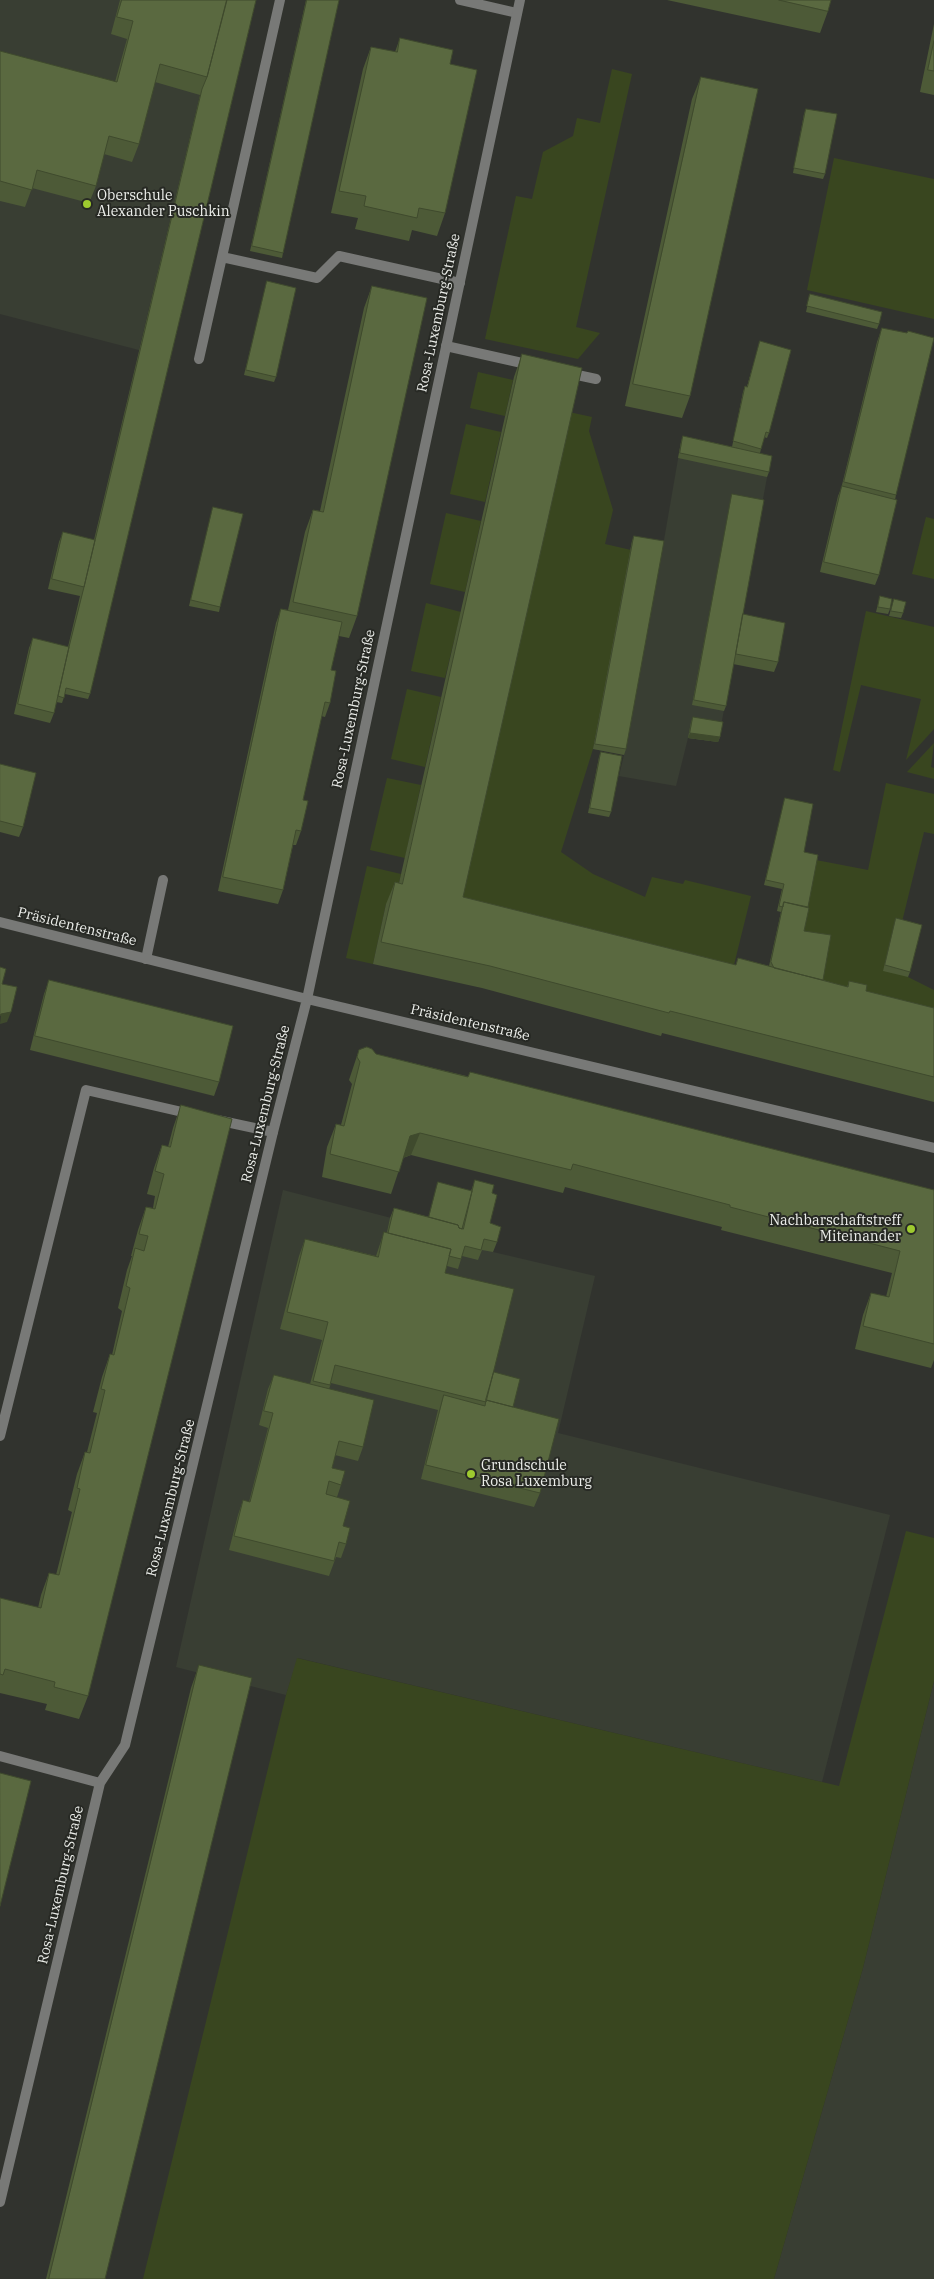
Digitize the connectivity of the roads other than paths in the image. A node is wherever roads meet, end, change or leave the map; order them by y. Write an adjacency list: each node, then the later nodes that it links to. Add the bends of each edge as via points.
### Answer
1 (280, 0): 5 (street)
2 (460, 0): 4 (street)
3 (520, 0): 4 (street, Rosa-Luxemburg-Straße)
4 (517, 13): 6 (street, Rosa-Luxemburg-Straße)
5 (222, 257): 6 (street, via 317,278 339,256); 8 (street)
6 (460, 283): 7 (street, Rosa-Luxemburg-Straße)
7 (446, 346): 9 (street); 15 (street, Rosa-Luxemburg-Straße)
8 (199, 359)
9 (539, 367)
10 (558, 371): 11 (street)
11 (596, 379)
12 (163, 880): 14 (street)
13 (0, 922): 14 (street, Präsidentenstraße)
14 (146, 959): 15 (street, Präsidentenstraße)
15 (307, 999): 16 (street, Rosa-Luxemburg-Straße); 17 (street, Präsidentenstraße)
16 (272, 1132): 18 (street, via 86,1090); 20 (street, Rosa-Luxemburg-Straße, via 125,1746)
17 (934, 1148)
18 (0, 1436)
19 (0, 1756): 20 (street)
20 (100, 1783): 21 (street, Rosa-Luxemburg-Straße)
21 (0, 2202)

